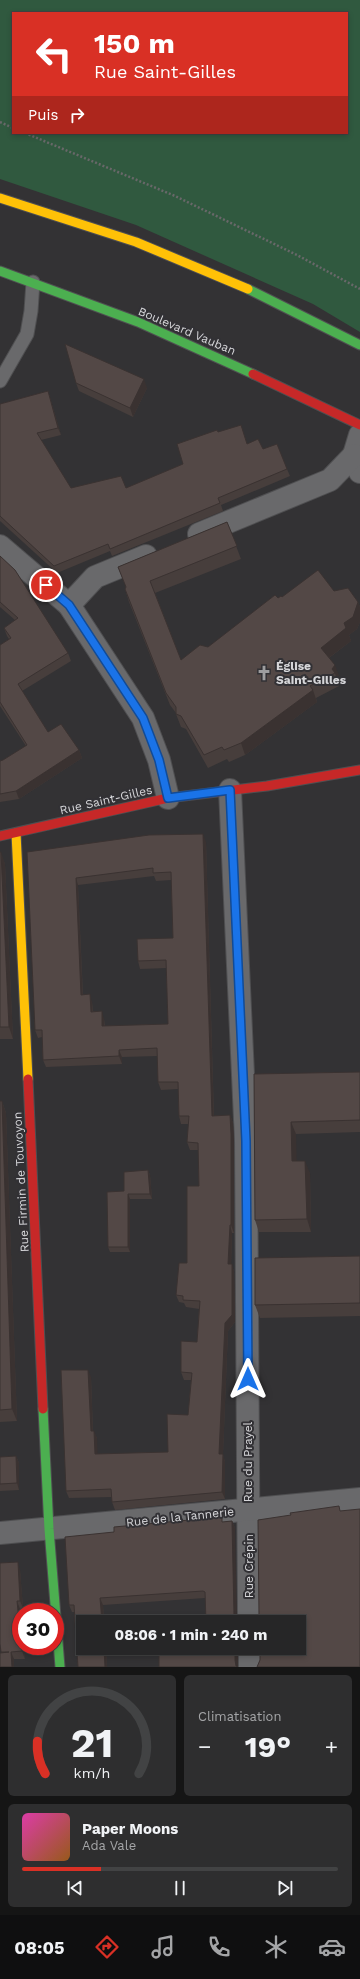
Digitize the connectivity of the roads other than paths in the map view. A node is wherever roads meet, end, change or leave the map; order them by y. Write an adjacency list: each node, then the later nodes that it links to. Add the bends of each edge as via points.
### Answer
1 (0, 198): 4 (street, via 102,229 180,260 302,314)
2 (0, 271): 3 (street, Boulevard Vauban)
3 (33, 282): 5 (lane, via 27,334); 6 (street, Boulevard Vauban, via 162,332)
4 (360, 345)
5 (0, 381)
6 (360, 425)
7 (358, 454): 8 (street, via 330,480)
8 (183, 540)
9 (0, 546): 11 (street)
10 (161, 549): 11 (street, via 96,577)
11 (69, 605): 14 (street, via 143,718 159,760)
12 (360, 770): 13 (street, Rue Saint-Gilles)
13 (230, 790): 14 (street, Rue Saint-Gilles); 18 (street, Rue du Prayel, via 246,1141)
14 (168, 798): 15 (street, Rue Saint-Gilles)
15 (16, 833): 16 (street, Rue Saint-Gilles); 19 (street, Rue Firmin de Touvoyon)
16 (0, 836)
17 (360, 1499): 18 (street, Rue de la Tannerie)
18 (249, 1510): 19 (street, Rue de la Tannerie); 21 (street, Rue Crépin)
19 (49, 1529): 20 (street, Rue de la Tannerie); 23 (street, Rue Firmin de Touvoyon)
20 (0, 1533)
21 (249, 1615)
22 (250, 1655): 24 (street)
23 (60, 1667)
24 (250, 1667)

